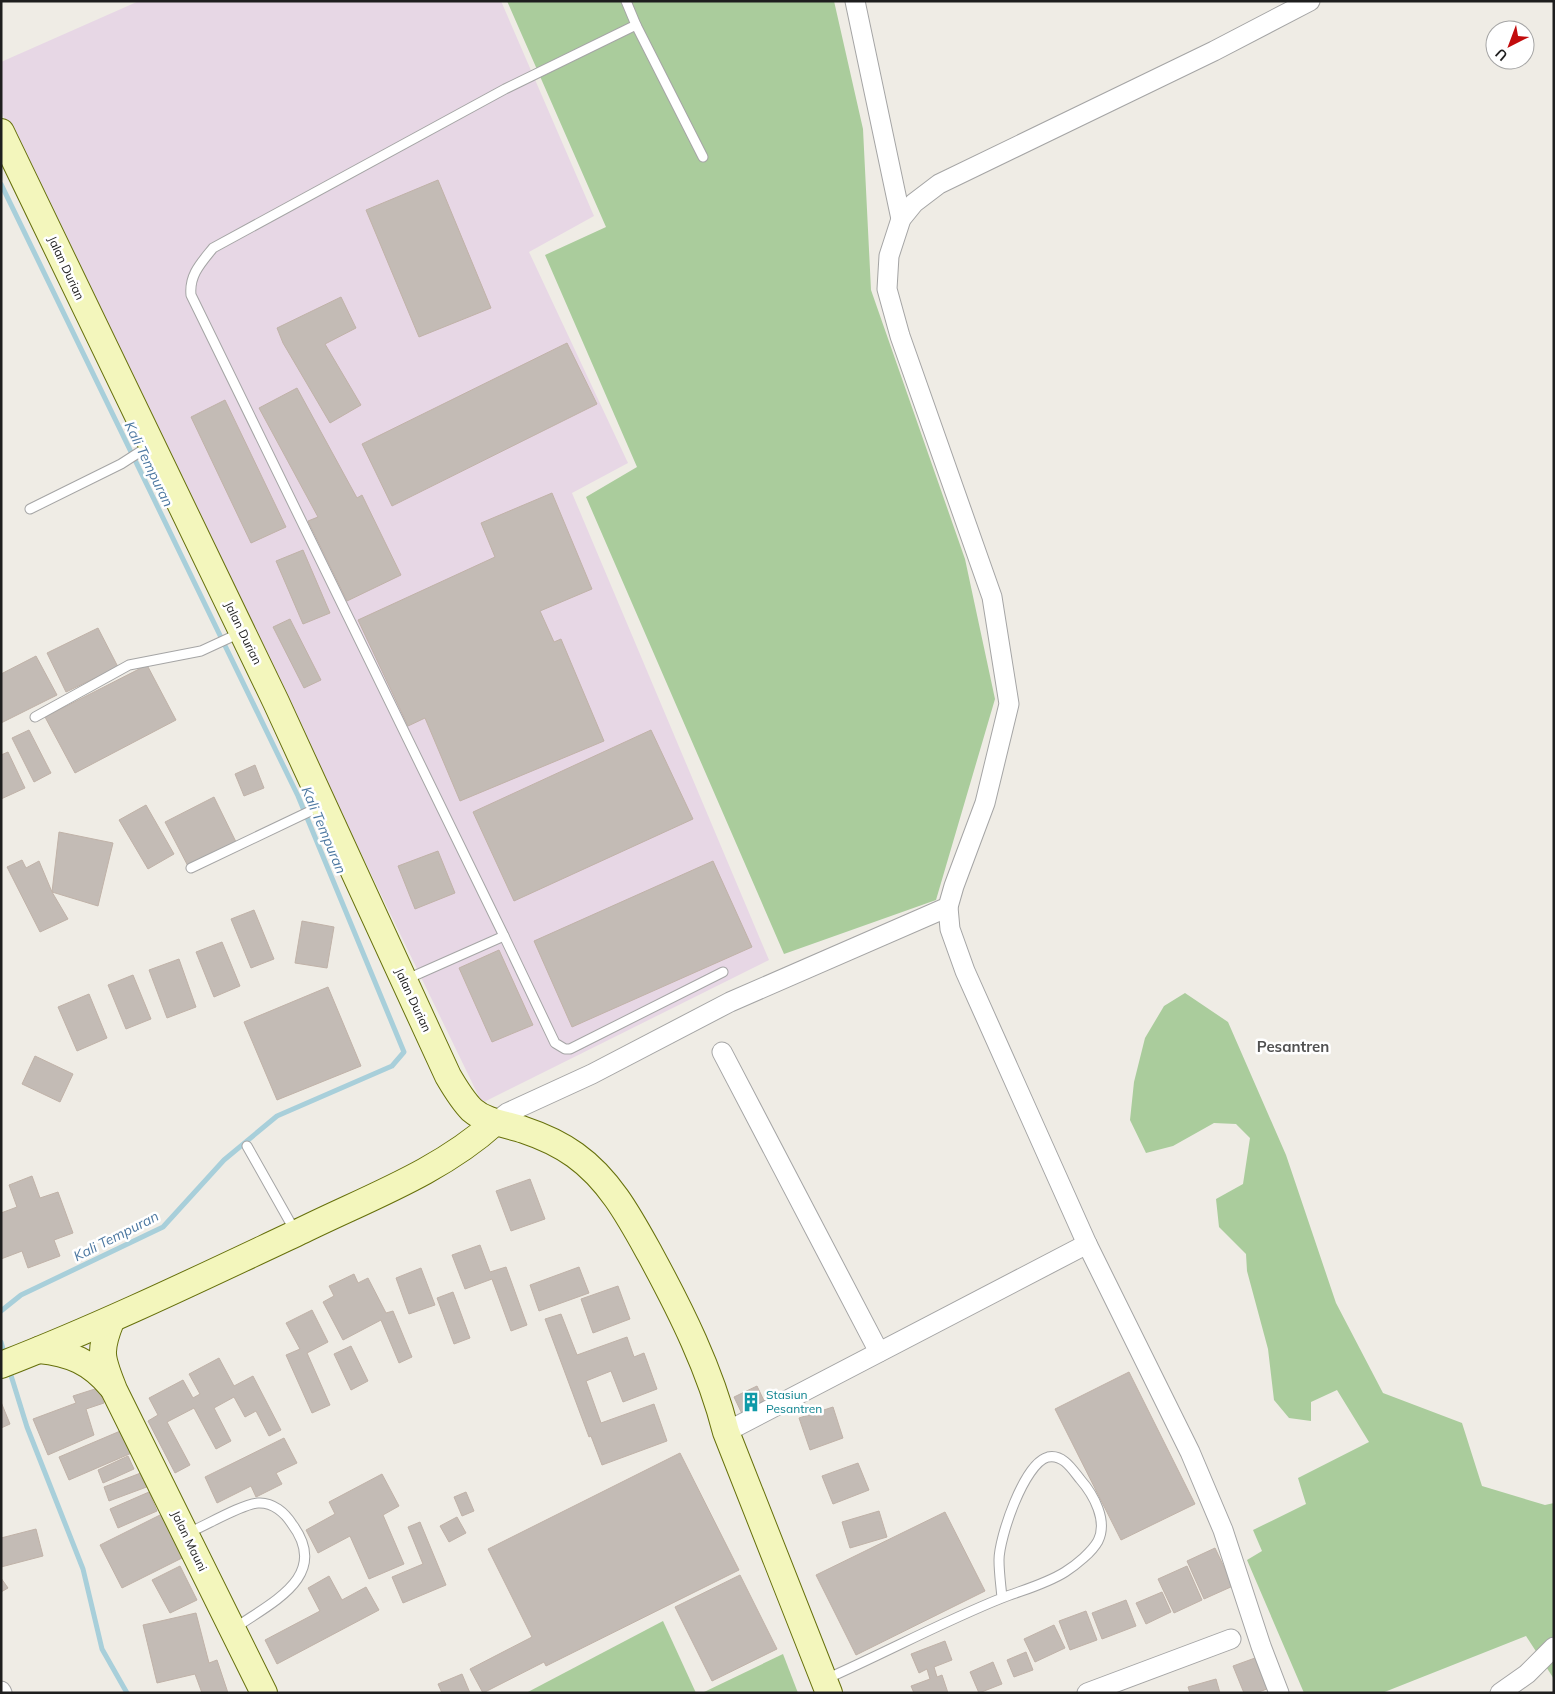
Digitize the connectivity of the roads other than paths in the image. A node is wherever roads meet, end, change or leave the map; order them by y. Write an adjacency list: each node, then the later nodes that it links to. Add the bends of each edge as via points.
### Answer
1 (626, 1): 4 (lane)
2 (855, 1): 7 (street)
3 (1310, 1): 7 (street, via 939,184 914,203)
4 (636, 25): 6 (lane); 15 (lane, via 505,89 213,248 196,268 190,285 196,304)
5 (1, 132): 8 (main road, Jalan Durian)
6 (703, 157)
7 (901, 220): 14 (street, via 889,256 887,289 900,336 992,597 1009,704 985,803)
8 (144, 449): 9 (lane, via 121,464); 10 (main road, Jalan Durian)
9 (30, 509)
10 (234, 636): 11 (lane, via 201,651 129,665); 12 (main road, Jalan Durian)
11 (35, 717)
12 (324, 805): 13 (lane); 17 (main road, Jalan Durian)
13 (191, 868)
14 (948, 907): 19 (street, via 730,1002 592,1074 507,1113); 22 (street, via 950,929 965,970)
15 (504, 936): 16 (lane, via 555,1043 565,1049); 17 (lane)
16 (723, 972)
17 (404, 980): 19 (main road, Jalan Durian, via 461,1098 473,1111)
18 (722, 1052): 24 (street)
19 (494, 1123): 21 (main road, via 472,1143 422,1173); 27 (main road, Jalan Durian, via 524,1130 560,1146 603,1180 638,1233 681,1312 708,1374)
20 (247, 1146): 21 (lane)
21 (290, 1222): 23 (main road)
22 (1087, 1244): 24 (street); 36 (street, via 1190,1452 1223,1530 1260,1646)
23 (111, 1321): 25 (main road); 26 (main road, Jalan Mauni, via 102,1352)
24 (879, 1352): 27 (street)
25 (20, 1358): 26 (main road, Jalan Mauni, via 60,1352 87,1363)
26 (114, 1390): 28 (main road, Jalan Mauni)
27 (726, 1432): 33 (main road, Jalan Durian)
28 (186, 1534): 30 (main road, Jalan Mauni); 30 (lane, via 258,1503 273,1506 285,1514 300,1534 306,1550 305,1567 299,1579 279,1598)
29 (1002, 1598): 29 (lane, via 1065,1572 1097,1543 1100,1536 1099,1510 1084,1483 1067,1462 1054,1456 1044,1458 1034,1470 1009,1514 999,1560); 33 (lane)
30 (232, 1630): 34 (main road, Jalan Mauni)
31 (1231, 1639): 35 (street)
32 (1554, 1647): 37 (street, via 1527,1674)
33 (826, 1686)
34 (264, 1693)
35 (1087, 1693)
36 (1279, 1693)
37 (1500, 1693)

